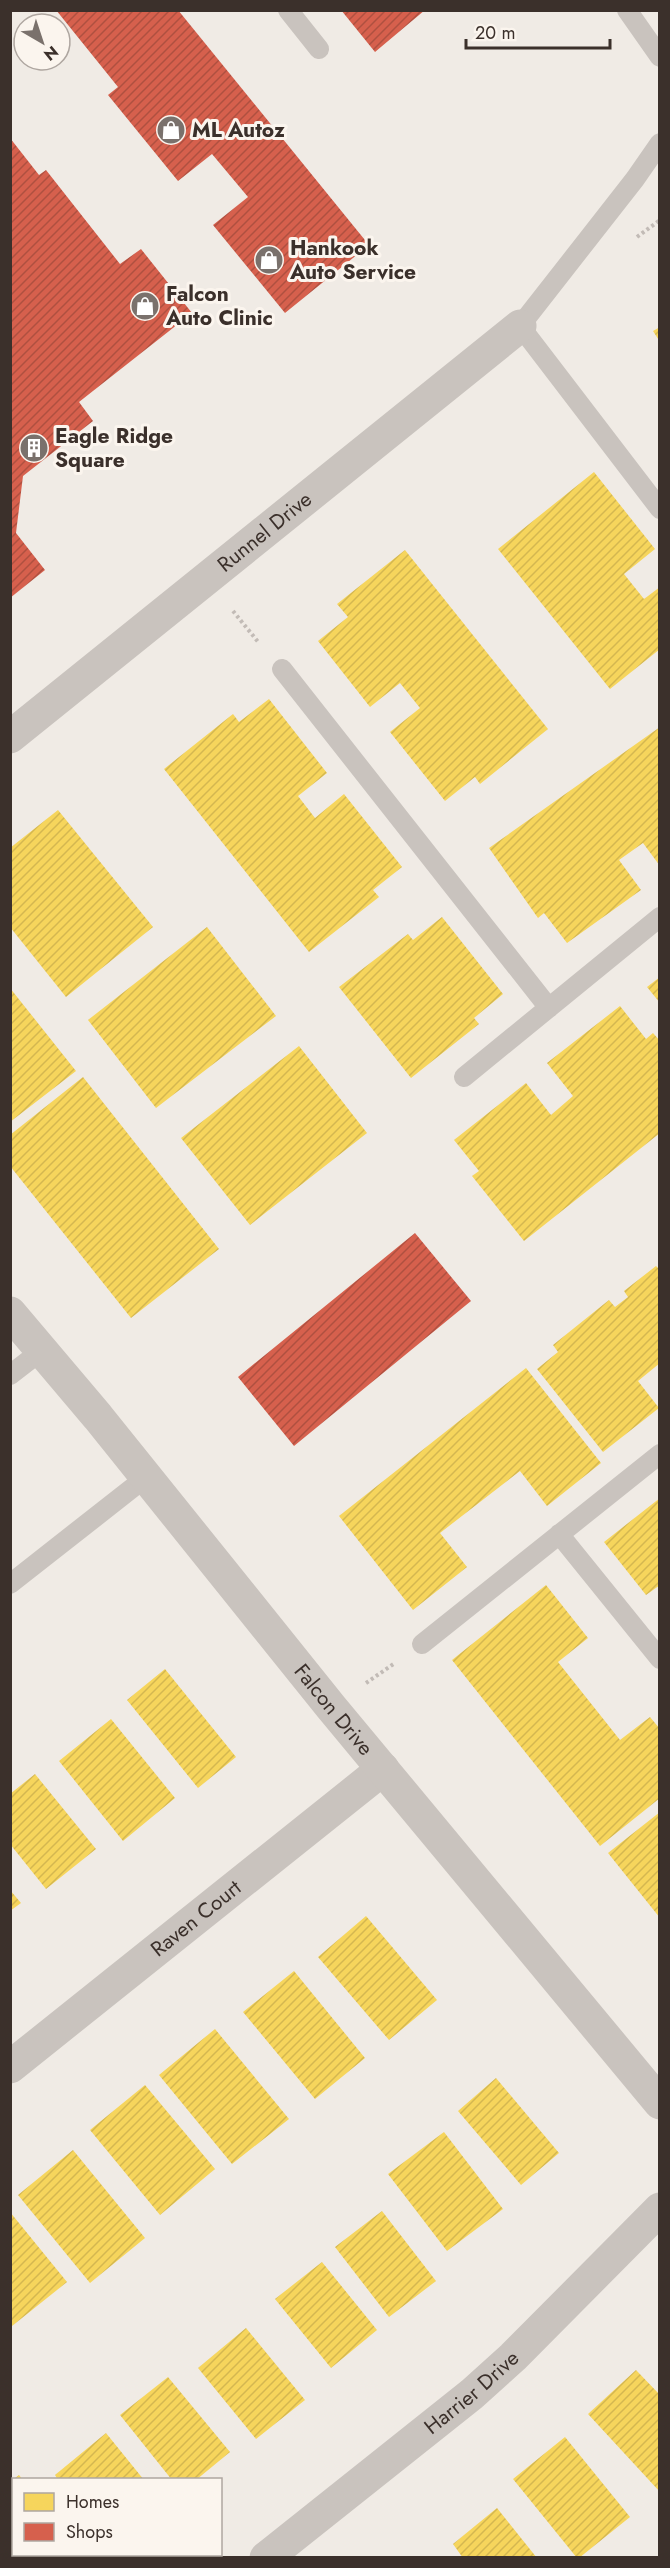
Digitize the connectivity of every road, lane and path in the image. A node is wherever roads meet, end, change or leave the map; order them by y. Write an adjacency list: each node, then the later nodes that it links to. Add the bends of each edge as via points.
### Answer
1 (288, 10): 3 (lane)
2 (627, 10): 4 (lane)
3 (319, 49)
4 (660, 57)
5 (660, 143): 6 (lane)
6 (520, 326): 7 (lane); 8 (street, Runnel Drive)
7 (660, 509)
8 (206, 579): 9 (path); 10 (street, Runnel Drive)
9 (282, 669): 12 (lane)
10 (10, 737)
11 (660, 917): 12 (lane)
12 (549, 1008): 13 (lane)
13 (464, 1077)
14 (10, 1313): 15 (street, Falcon Drive)
15 (41, 1351): 16 (lane); 18 (street, Falcon Drive)
16 (10, 1375)
17 (660, 1454): 19 (lane)
18 (145, 1478): 20 (lane); 23 (street, Falcon Drive)
19 (559, 1534): 21 (lane); 22 (lane)
20 (10, 1584)
21 (422, 1644): 23 (path)
22 (660, 1659)
23 (331, 1707): 24 (street, Falcon Drive)
24 (383, 1769): 25 (street, Raven Court); 26 (street, Falcon Drive)
25 (10, 2067)
26 (660, 2103)
27 (660, 2209): 28 (street, Harrier Drive, via 472,2394)
28 (266, 2558)

